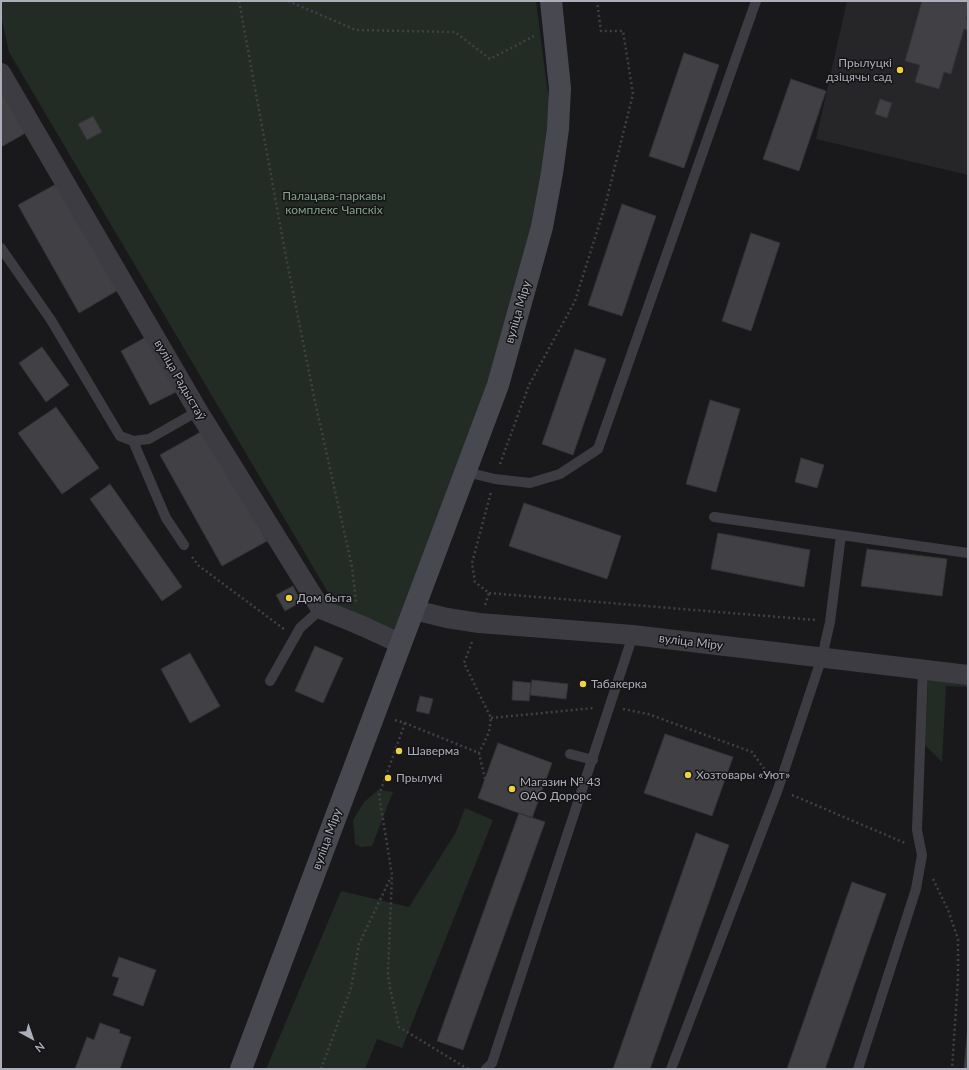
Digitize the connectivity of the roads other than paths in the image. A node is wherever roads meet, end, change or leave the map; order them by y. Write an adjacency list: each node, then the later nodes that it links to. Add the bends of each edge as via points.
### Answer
1 (551, 1): 7 (street, вуліца Міру, via 560,88 552,173 542,227 498,385)
2 (756, 1): 7 (lane, via 598,449 560,474 530,484)
3 (1, 73): 5 (street, вуліца Радыстаў)
4 (1, 248): 6 (lane, via 51,320 120,436)
5 (198, 411): 6 (lane, via 149,439); 12 (street, вуліца Радыстаў)
6 (133, 441): 10 (lane, via 166,518)
7 (466, 472): 13 (street, вуліца Міру)
8 (714, 517): 9 (lane)
9 (841, 535): 11 (lane); 16 (lane, via 830,622)
10 (184, 545)
11 (968, 553)
12 (321, 609): 15 (street); 19 (lane, via 300,628)
13 (414, 610): 14 (street, вуліца Міру, via 479,623); 15 (street, вуліца Міру)
14 (633, 635): 16 (street, вуліца Міру); 21 (lane)
15 (401, 644): 22 (street, вуліца Міру)
16 (822, 657): 17 (street, вуліца Міру); 24 (lane, via 778,789)
17 (923, 670): 18 (street, вуліца Міру); 25 (lane, via 917,830 922,855 916,889)
18 (968, 675)
19 (270, 681)
20 (570, 754): 21 (lane)
21 (592, 760): 23 (lane, via 492,1063)
22 (241, 1069)
23 (486, 1069)
24 (671, 1069)
25 (858, 1069)

